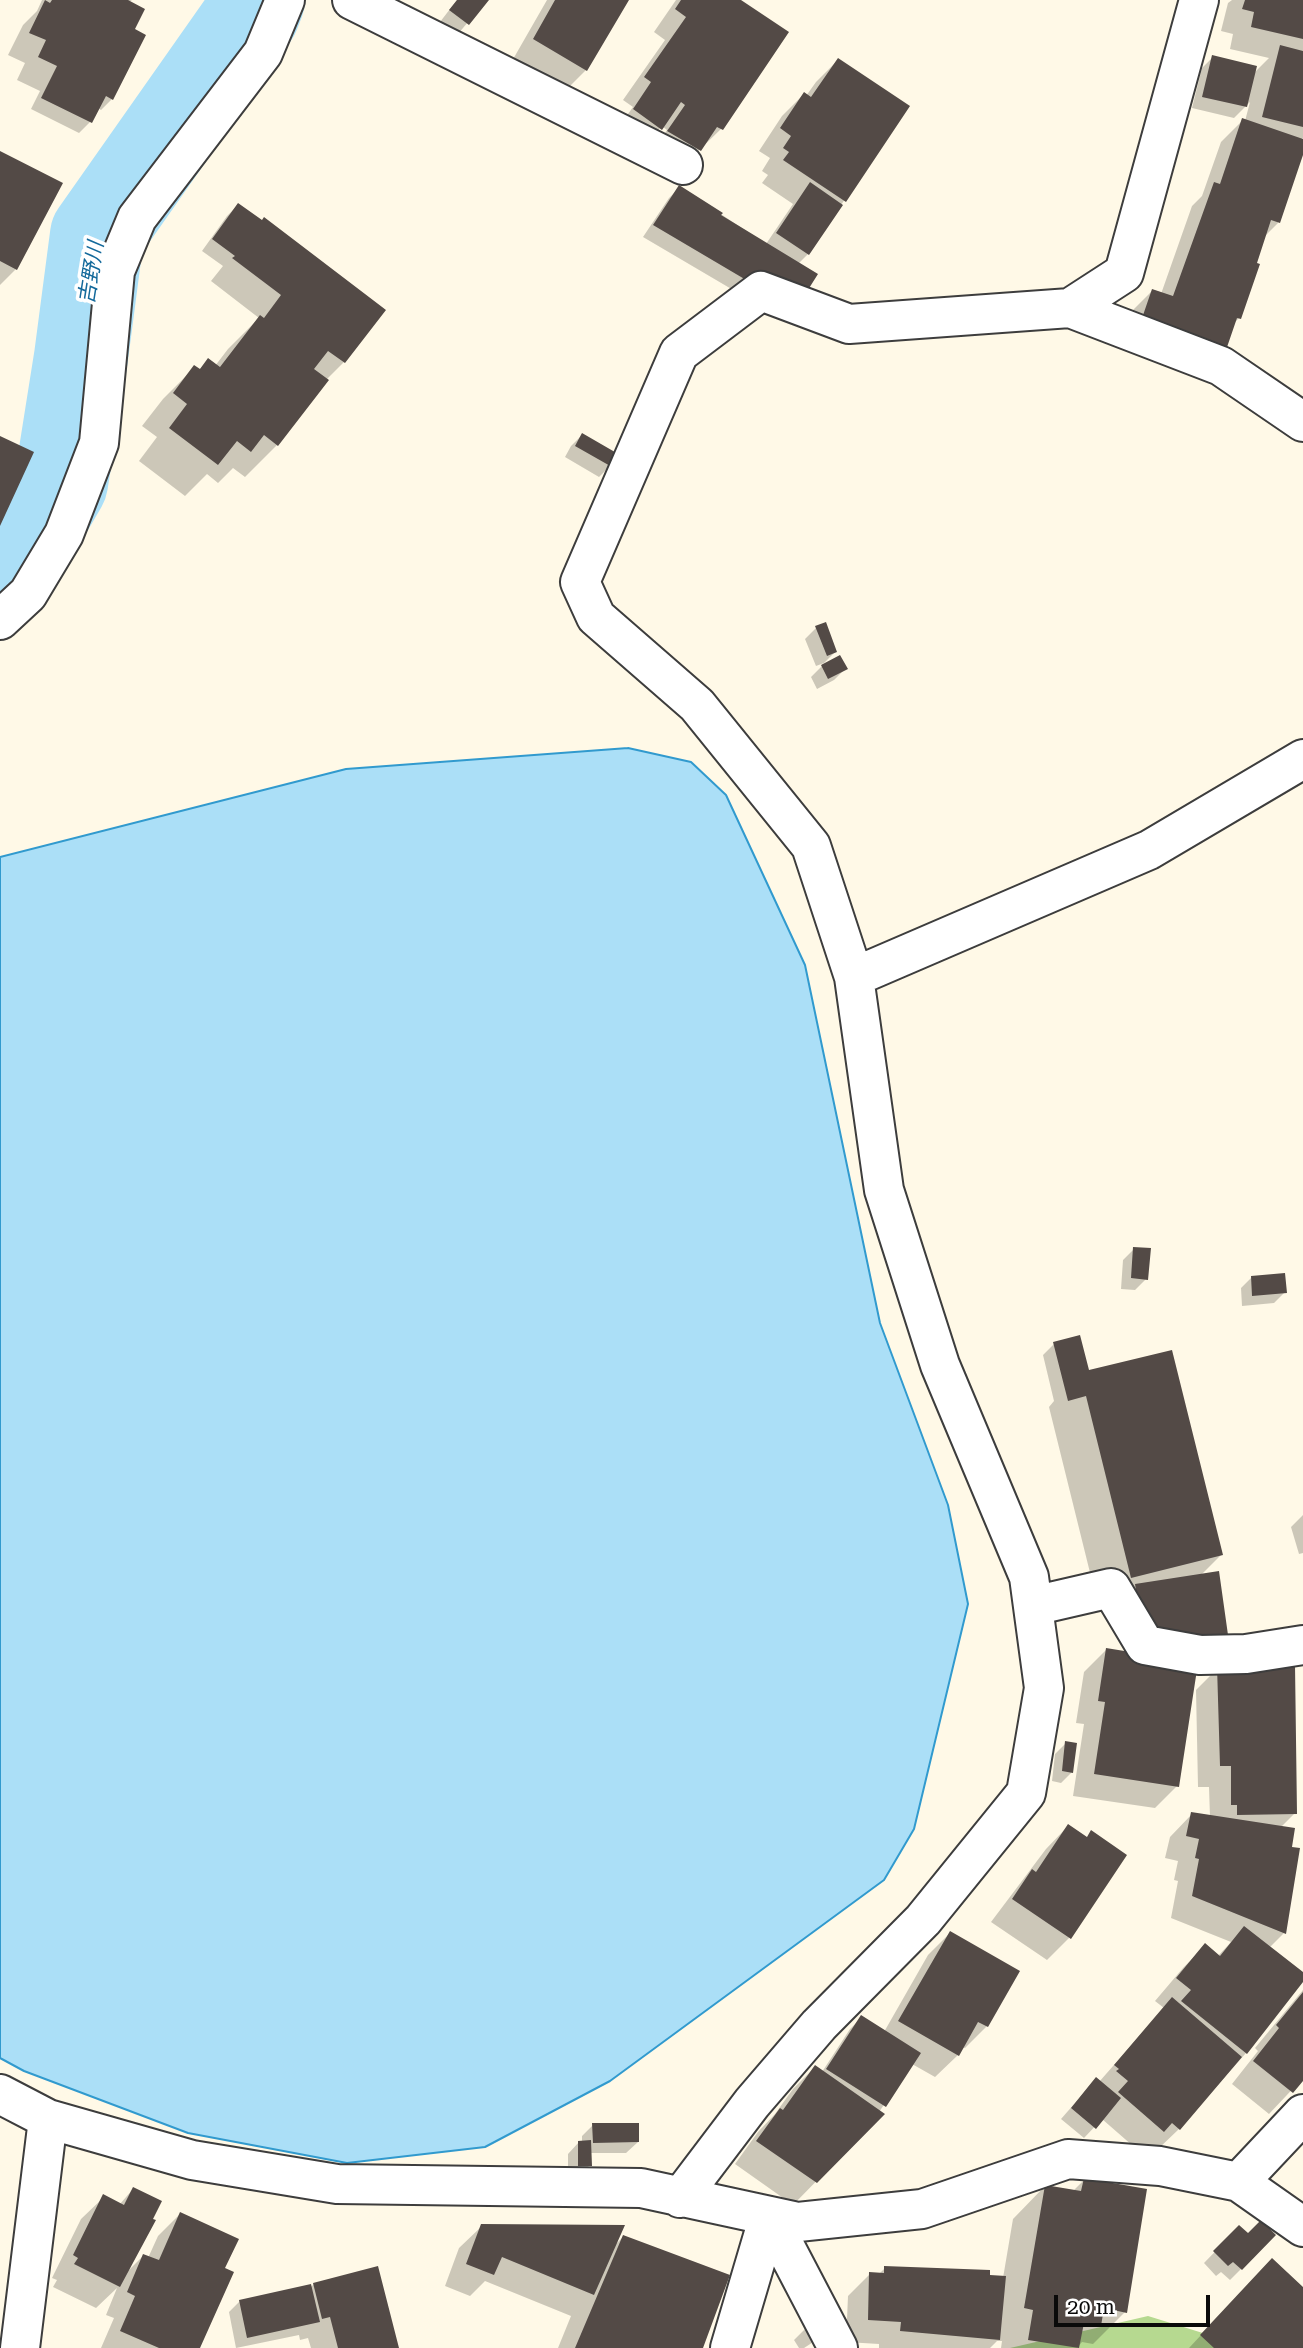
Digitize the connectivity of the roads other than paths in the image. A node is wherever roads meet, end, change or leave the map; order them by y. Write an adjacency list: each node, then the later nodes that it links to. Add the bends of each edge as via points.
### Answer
1 (285, 0): 7 (street, via 263,53 137,218 115,271 99,443 64,534 28,594)
2 (352, 0): 4 (street)
3 (1199, 0): 5 (street, via 1125,273)
4 (683, 164)
5 (1070, 308): 6 (street, via 1221,366); 9 (street, via 849,324 761,290 679,353 580,582 596,617 697,705 811,846)
6 (1303, 422)
7 (0, 620)
8 (1303, 759): 9 (street, via 1149,850)
9 (853, 977): 10 (street, via 884,1190 940,1365 1029,1577)
10 (1033, 1606): 11 (street, via 1111,1588 1144,1645 1200,1655); 16 (street, via 1044,1688 1026,1793 923,1920 820,2025 752,2103)
11 (1303, 1645)
12 (0, 2094): 14 (street)
13 (1303, 2114): 15 (street)
14 (48, 2119): 16 (street, via 192,2160 337,2184 641,2188); 19 (street)
15 (1239, 2182): 17 (street, via 1160,2166 1068,2159 922,2209 798,2222); 18 (street)
16 (680, 2198): 17 (street)
17 (768, 2216): 20 (street); 21 (street)
18 (1303, 2227)
19 (20, 2348)
20 (730, 2348)
21 (838, 2348)

